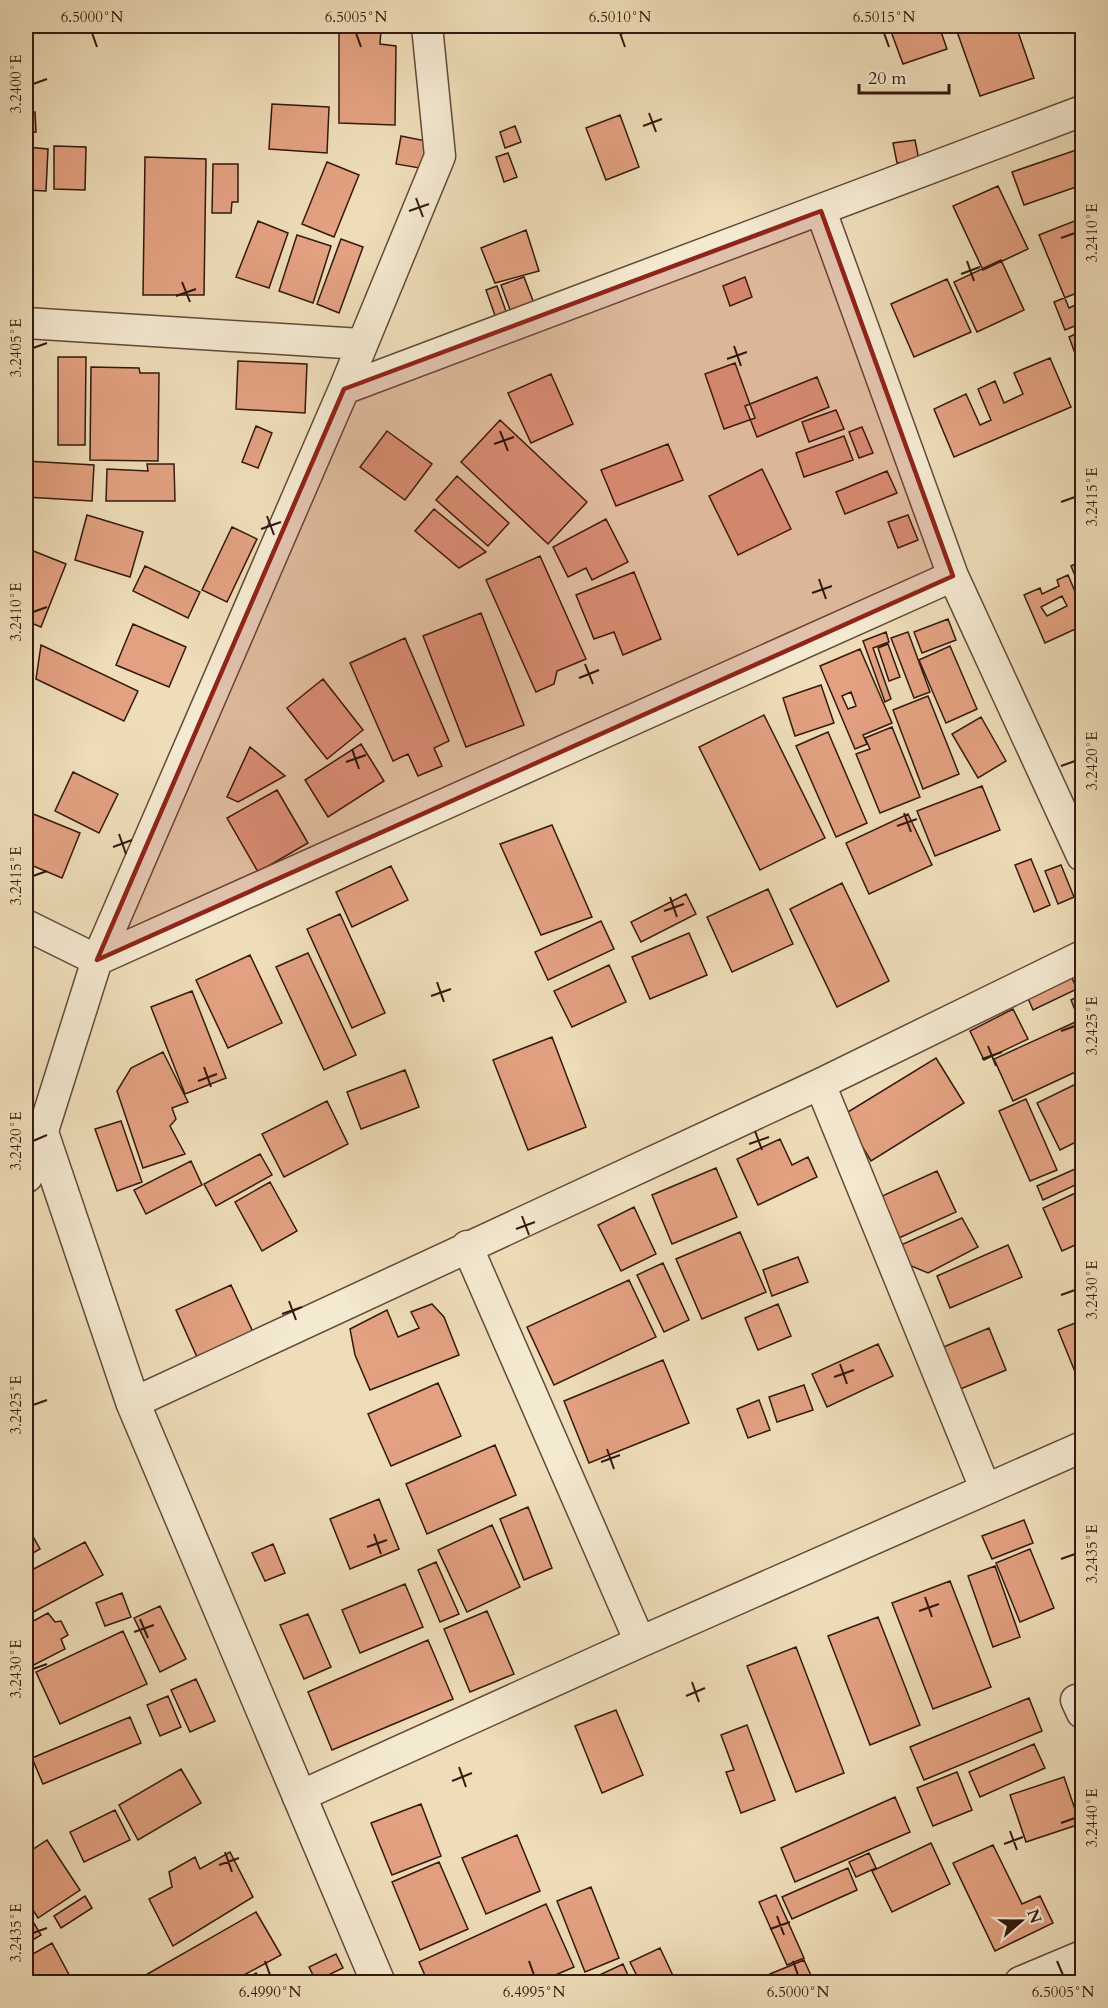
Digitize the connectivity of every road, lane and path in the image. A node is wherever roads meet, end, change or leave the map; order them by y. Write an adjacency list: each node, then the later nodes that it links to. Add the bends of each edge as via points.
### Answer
1 (427, 26): 5 (street, via 440,156)
2 (1083, 111): 3 (street)
3 (822, 211): 6 (street); 7 (street)
4 (26, 323): 5 (street)
5 (361, 344): 6 (street)
6 (344, 389): 11 (street)
7 (953, 576): 8 (street); 11 (street)
8 (1083, 856)
9 (26, 925): 11 (street)
10 (1083, 956): 12 (street)
11 (97, 960): 13 (street)
12 (820, 1084): 15 (street); 18 (street)
13 (42, 1134): 14 (street); 16 (street)
14 (26, 1176)
15 (467, 1246): 16 (street); 19 (street)
16 (133, 1403): 20 (street)
17 (1083, 1447): 18 (street)
18 (985, 1488): 19 (street)
19 (639, 1642): 20 (street)
20 (298, 1797): 22 (street)
21 (1083, 1956): 23 (street)
22 (378, 1983)
23 (1020, 1983)

